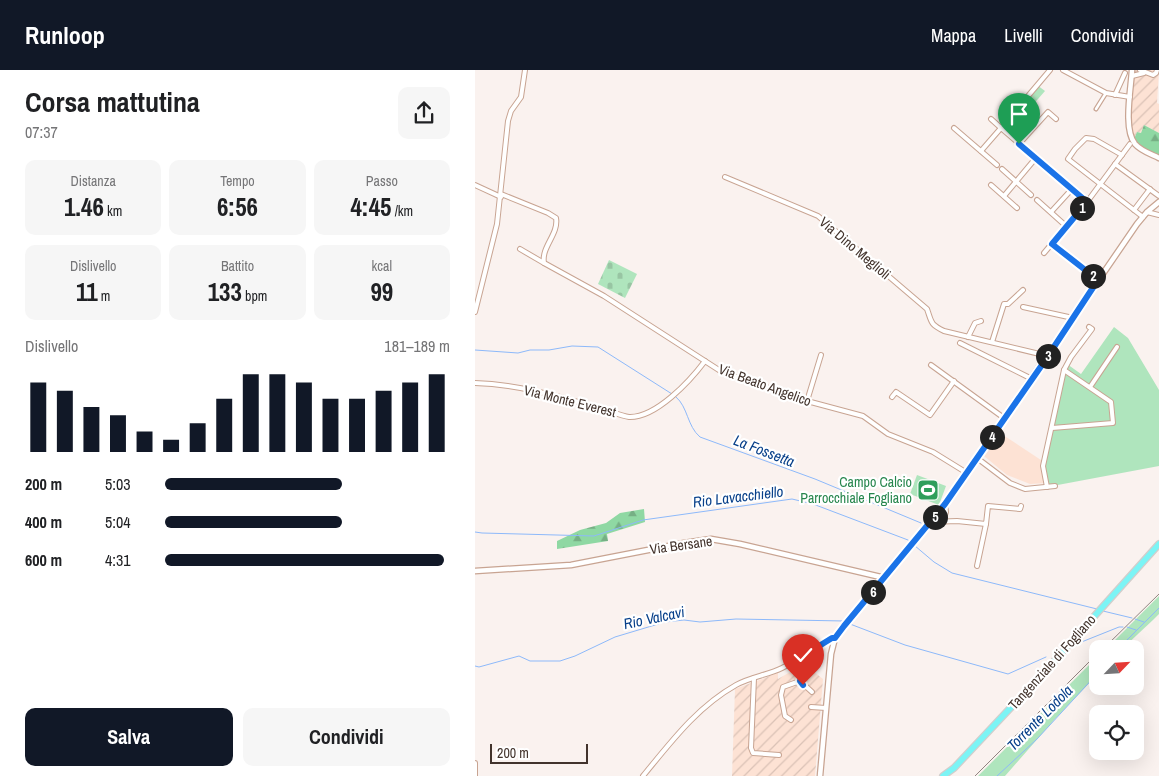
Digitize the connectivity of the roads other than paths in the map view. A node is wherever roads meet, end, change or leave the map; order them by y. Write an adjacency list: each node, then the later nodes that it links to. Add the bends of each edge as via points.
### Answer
1 (525, 70): 34 (street, via 521,97 508,121)
2 (1050, 70): 17 (street)
3 (1063, 70): 10 (street)
4 (1132, 70): 9 (street)
5 (1140, 70): 8 (street)
6 (1157, 70): 8 (street, via 1153,75)
7 (1125, 73): 11 (street)
8 (1145, 73): 9 (street)
9 (1132, 76): 12 (street)
10 (1106, 93): 11 (street); 13 (street)
11 (1115, 95): 12 (street)
12 (1130, 97): 22 (street, via 1131,138 1140,149)
13 (1096, 108)
14 (991, 119): 17 (street)
15 (1056, 120): 18 (street, via 1048,112)
16 (954, 128): 20 (street)
17 (1001, 128): 18 (street); 20 (street)
18 (1019, 144): 23 (street)
19 (1130, 144): 21 (street)
20 (981, 151): 25 (street)
21 (1122, 155): 24 (street); 31 (street, via 1094,139 1086,138 1068,159)
22 (1159, 158)
23 (1035, 159): 28 (street); 32 (street)
24 (1115, 164): 31 (street); 33 (street)
25 (997, 165)
26 (1001, 169): 28 (street)
27 (725, 177): 59 (street, Via Dino Meglioli, via 818,216 927,309 933,325)
28 (1015, 181): 35 (street); 36 (street)
29 (475, 185): 34 (street)
30 (991, 185): 36 (street)
31 (1100, 185): 39 (street); 42 (street)
32 (1072, 189): 39 (street); 43 (street)
33 (1150, 189): 37 (street); 42 (street)
34 (501, 195): 51 (street, via 556,218); 55 (street, via 493,243)
35 (1031, 195)
36 (1004, 196): 41 (street)
37 (1159, 196)
38 (1037, 200): 43 (street)
39 (1087, 202): 47 (street)
40 (1159, 202): 44 (street)
41 (1017, 208)
42 (1134, 210): 46 (street)
43 (1051, 212): 47 (street)
44 (1147, 212): 45 (street); 46 (street)
45 (1159, 215)
46 (1143, 217): 52 (street)
47 (1066, 226): 48 (street)
48 (1052, 244): 50 (street); 52 (street)
49 (520, 249): 51 (street, Via Beato Angelico)
50 (1044, 253)
51 (544, 263): 65 (street, Via Beato Angelico, via 604,296)
52 (1098, 280): 56 (street)
53 (1023, 290): 60 (street, via 1004,304)
54 (1023, 307): 56 (street)
55 (475, 312)
56 (1073, 318): 64 (street)
57 (981, 322): 59 (street, via 975,323)
58 (1089, 327): 67 (street, via 1092,329)
59 (968, 337): 60 (street, Via Dino Meglioli)
60 (992, 342): 64 (street, Via Dino Meglioli)
61 (960, 343): 68 (street)
62 (1117, 348): 71 (street)
63 (821, 355): 73 (street)
64 (1047, 356): 68 (street)
65 (705, 361): 70 (street, Via Monte Everest, via 671,398 649,412 629,417 544,392); 73 (street, Via Beato Angelico, via 725,373)
66 (931, 365): 69 (street)
67 (1064, 370): 71 (street); 75 (street)
68 (1032, 379): 74 (street)
69 (954, 381): 72 (street, via 930,415 896,392); 74 (street)
70 (475, 383)
71 (1090, 388): 75 (street, via 1111,402 1113,423)
72 (891, 398)
73 (807, 401): 77 (street, Via Beato Angelico, via 863,416 888,434 933,452)
74 (1004, 418): 76 (street)
75 (1052, 428): 79 (street, via 1043,466)
76 (977, 458): 77 (street); 79 (street, via 1010,483 1033,489)
77 (967, 473): 80 (street)
78 (1055, 486): 79 (street)
79 (1047, 487)
80 (945, 504): 82 (street); 83 (street)
81 (1021, 506): 84 (street, via 1020,509 989,506)
82 (943, 521): 83 (street); 84 (street)
83 (931, 522): 88 (street)
84 (985, 524): 86 (street)
85 (1159, 544): 102 (main road, Tangenziale di Fogliano, via 954,768)
86 (977, 566)
87 (475, 571): 88 (street, Via Bersane, via 571,565 711,539)
88 (885, 578): 89 (street)
89 (835, 638): 90 (street); 95 (street)
90 (811, 651): 91 (street, via 781,668); 92 (street)
91 (754, 678): 97 (street, via 751,748 753,753); 100 (street, via 737,684 696,714)
92 (800, 681): 93 (street); 96 (street, via 783,688 781,695 785,716)
93 (811, 692)
94 (811, 707): 95 (street)
95 (827, 708): 101 (street)
96 (791, 720)
97 (779, 755)
98 (475, 763): 99 (street)
99 (475, 776)
100 (643, 776)
101 (820, 776)
102 (943, 776)

